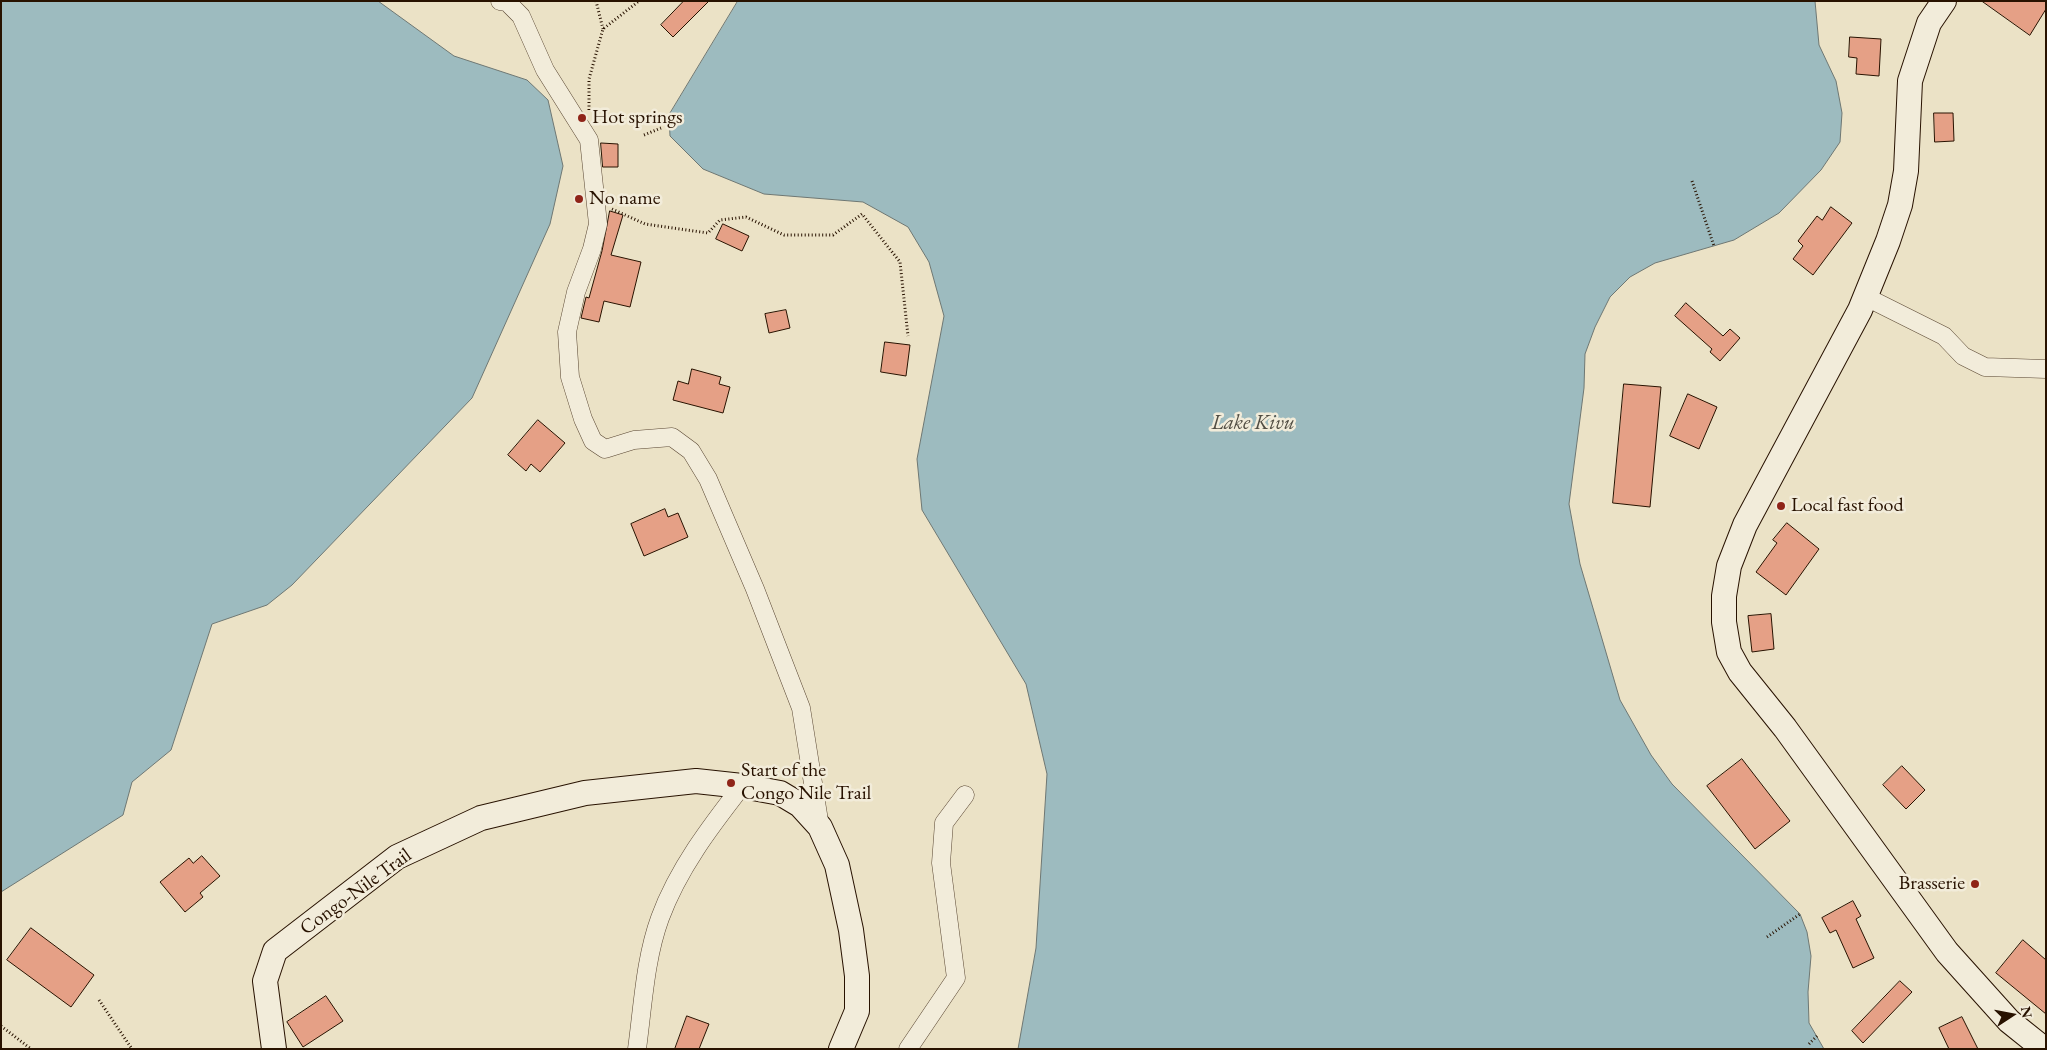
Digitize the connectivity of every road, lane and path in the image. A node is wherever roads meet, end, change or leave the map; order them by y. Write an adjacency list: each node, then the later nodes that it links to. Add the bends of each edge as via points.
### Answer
1 (500, 1): 8 (street, via 506,2 522,16 545,70)
2 (596, 1): 5 (path)
3 (638, 1): 5 (path)
4 (1944, 1): 12 (street, via 1929,23 1910,81 1906,171 1900,205)
5 (603, 30): 8 (path, via 589,79)
6 (661, 128): 7 (path)
7 (644, 136)
8 (589, 140): 10 (street)
9 (1692, 180): 11 (path)
10 (596, 206): 13 (path, via 617,210 645,224 708,234 720,220 746,217 784,234 833,235 862,214 900,262); 17 (street, via 598,224 567,332 570,377 583,419 593,441 605,449 634,440 672,437 691,451 708,479 801,708)
11 (1714, 246)
12 (1866, 297): 14 (street, via 1944,336 1963,356 1984,368); 24 (street, via 1745,525 1732,558 1724,596 1729,652 1740,672 1785,728 1947,952 2009,1020)
13 (908, 336)
14 (2046, 369)
15 (742, 786): 17 (street, Congo-Nile Trail, via 780,793 800,806); 27 (street, Congo-Nile Trail, via 696,781 585,793 481,818 397,857 275,951 265,981); 28 (street, via 680,872 660,918 648,959)
16 (965, 795): 30 (street, via 944,823 941,863 956,978)
17 (820, 827): 29 (street, Congo-Nile Trail, via 837,865 857,976 856,1011)
18 (1800, 914): 19 (path)
19 (1767, 937)
20 (99, 1000): 26 (path)
21 (1, 1026): 25 (path)
22 (1817, 1036): 23 (path)
23 (1809, 1044)
24 (2044, 1045)
25 (31, 1049)
26 (132, 1049)
27 (274, 1049)
28 (637, 1049)
29 (841, 1049)
30 (908, 1049)

